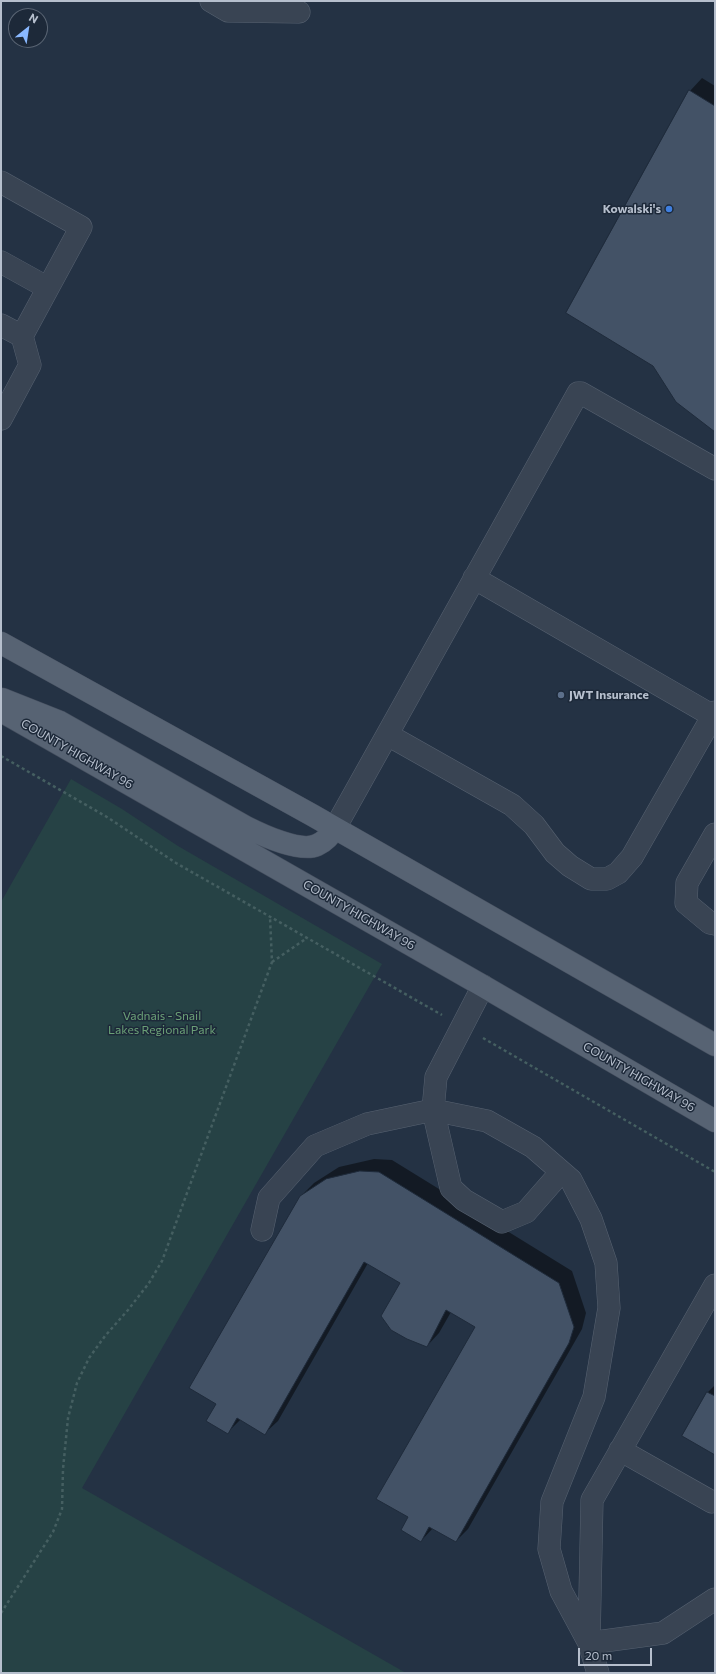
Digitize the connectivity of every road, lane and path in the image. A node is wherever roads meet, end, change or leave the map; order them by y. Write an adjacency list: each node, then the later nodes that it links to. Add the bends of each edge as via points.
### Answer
1 (211, 1): 2 (street, via 228,11)
2 (299, 12)
3 (1, 182): 5 (street, via 81,227)
4 (1, 262): 5 (street)
5 (48, 288): 7 (street)
6 (1, 325): 7 (street)
7 (22, 336): 8 (street, via 30,365)
8 (1, 419)
9 (715, 469): 10 (street, via 578,393)
10 (474, 578): 14 (street); 15 (street)
11 (1, 643): 17 (main road)
12 (1, 698): 17 (main road, via 60,722 272,839 296,846 316,846 327,839)
13 (1, 711): 23 (main road, COUNTY HIGHWAY 96)
14 (714, 714): 15 (street, via 632,857 618,873 608,879 591,878 570,866 555,853 534,825 512,805)
15 (388, 735): 17 (street)
16 (1, 756): 19 (path)
17 (335, 828): 25 (main road)
18 (715, 834): 20 (street, via 687,883 686,903 710,923)
19 (270, 916): 21 (path); 22 (path)
20 (715, 924)
21 (308, 938): 22 (path); 24 (path)
22 (272, 962): 35 (path, via 162,1260 149,1283 89,1358 77,1383 68,1418 62,1509 53,1532)
23 (483, 986): 24 (street); 27 (main road, COUNTY HIGHWAY 96)
24 (462, 1026): 26 (street, via 436,1077); 29 (path)
25 (715, 1045)
26 (433, 1110): 28 (street, via 487,1121 533,1147); 28 (street, via 451,1188 464,1200 502,1222 526,1212); 30 (street, via 367,1124 315,1146 269,1198)
27 (715, 1121)
28 (561, 1172): 36 (street, via 570,1180 591,1218 606,1263 608,1308 594,1397 552,1502 549,1549 561,1591)
29 (715, 1172)
30 (262, 1230)
31 (715, 1285): 32 (street)
32 (620, 1450): 33 (street); 36 (street, via 592,1500)
33 (712, 1502)
34 (715, 1600): 36 (street, via 663,1633)
35 (1, 1614)
36 (589, 1643): 37 (street)
37 (598, 1673)

